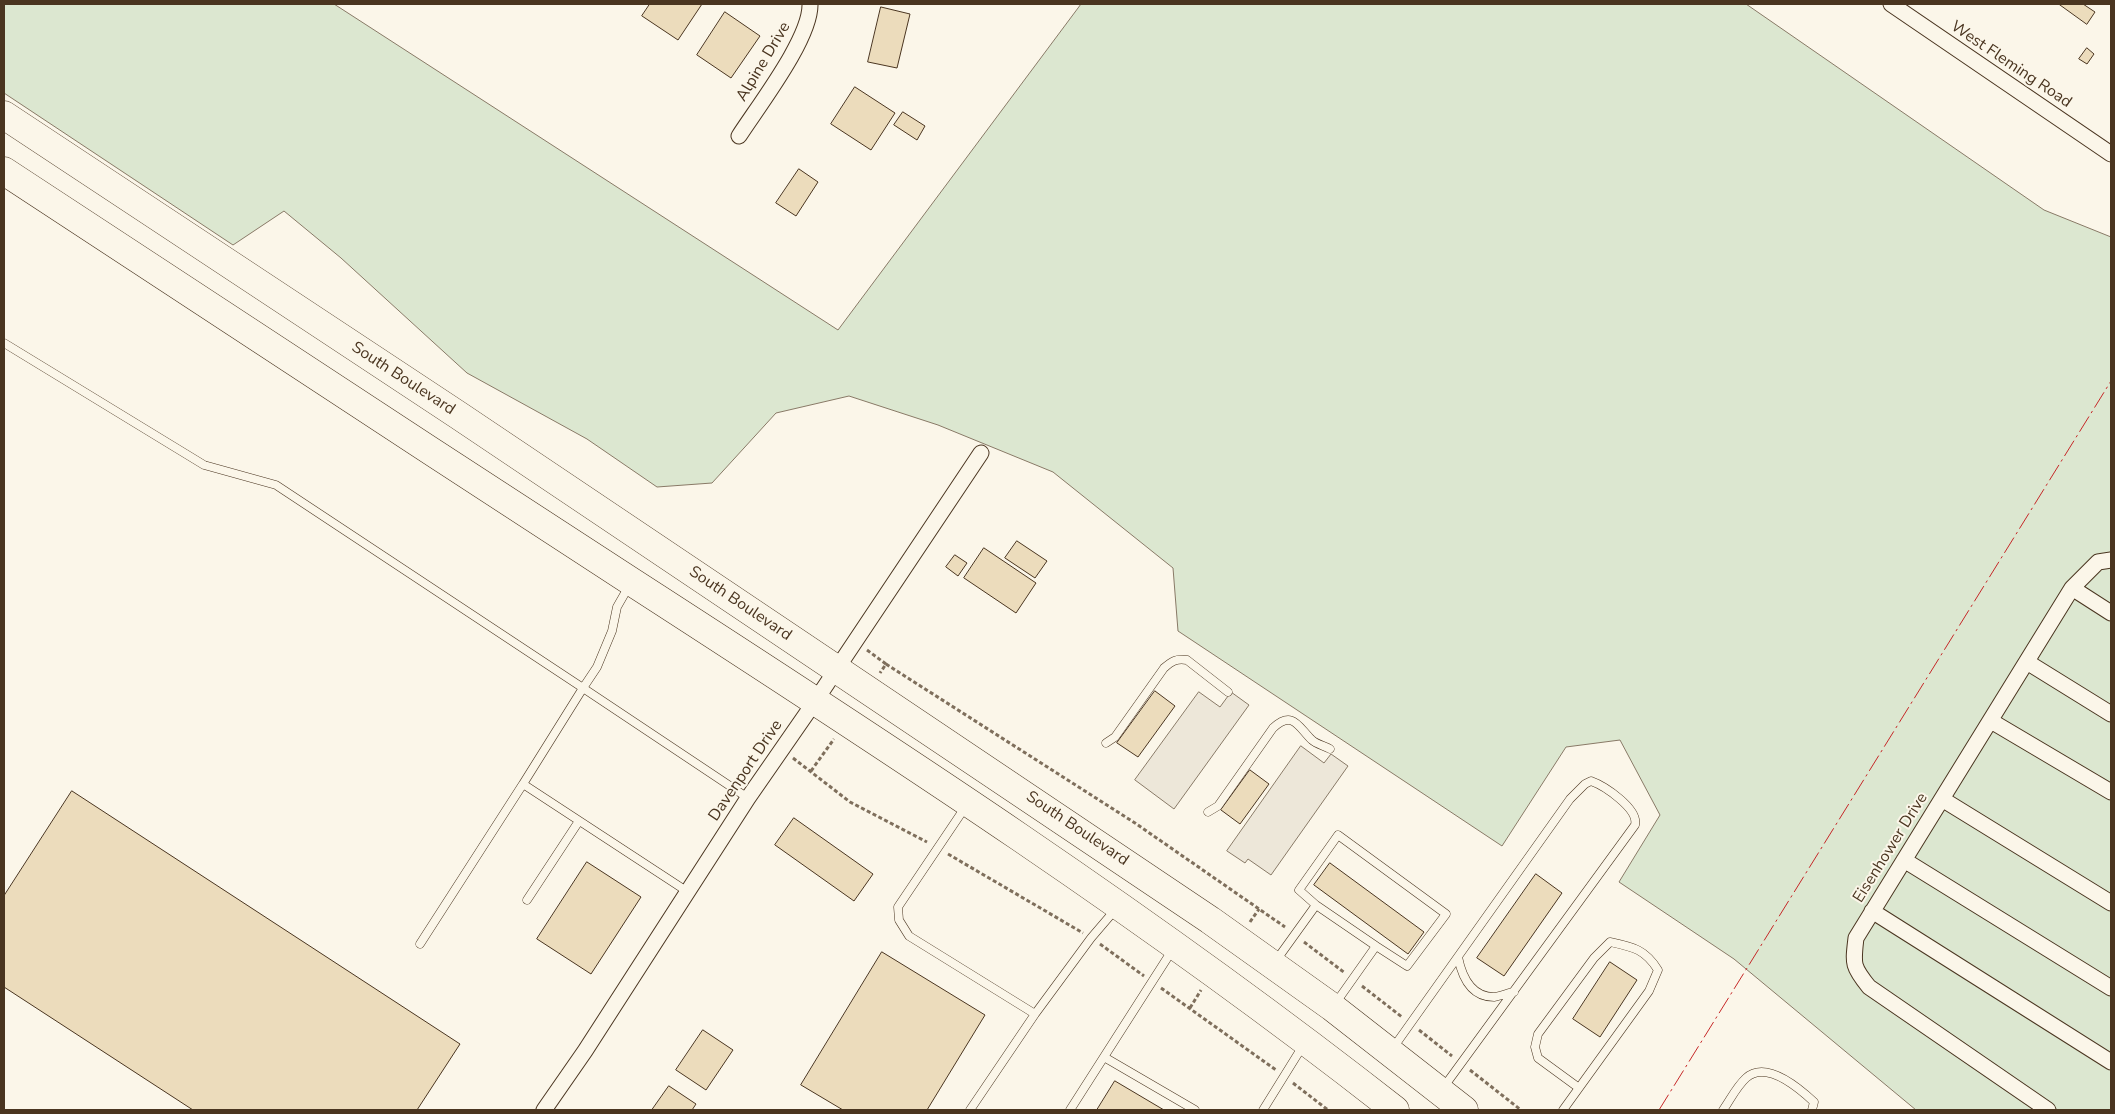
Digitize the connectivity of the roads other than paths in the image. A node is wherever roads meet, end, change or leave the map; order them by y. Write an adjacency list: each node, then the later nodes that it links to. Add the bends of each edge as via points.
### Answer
1 (810, 4): 4 (street, Alpine Drive, via 805,30)
2 (1891, 4): 5 (street, West Fleming Road)
3 (4, 115): 14 (highway, South Boulevard)
4 (739, 136)
5 (2111, 154)
6 (4, 171): 10 (highway)
7 (4, 343): 15 (lane, via 204,465 276,485)
8 (981, 453): 14 (street, Davenport Drive)
9 (2111, 560): 11 (street, Eisenhower Drive, via 2098,562)
10 (632, 582): 15 (lane, via 617,607 612,631 597,667); 17 (highway)
11 (2072, 588): 12 (street); 13 (street, Eisenhower Drive)
12 (2111, 613)
13 (2027, 662): 18 (street); 19 (street, Eisenhower Drive)
14 (837, 669): 17 (street, Davenport Drive); 23 (highway, South Boulevard)
15 (583, 688): 24 (lane); 26 (lane)
16 (1228, 692): 20 (lane, via 1187,660 1172,661 1115,738)
17 (816, 700): 21 (highway); 26 (street, Davenport Drive)
18 (2111, 714)
19 (1991, 720): 25 (street); 27 (street, Eisenhower Drive)
20 (1106, 743)
21 (885, 746): 23 (highway, via 882,732 885,725 890,721 903,722); 28 (highway)
22 (1330, 749): 29 (lane, via 1312,740 1296,723 1279,722 1218,806)
23 (967, 755): 42 (highway, South Boulevard)
24 (523, 784): 30 (lane); 38 (lane)
25 (2111, 792)
26 (748, 798): 32 (street, Davenport Drive)
27 (1942, 799): 31 (street, Eisenhower Drive); 34 (street)
28 (969, 802): 35 (highway); 46 (lane, via 898,907 899,920 909,936)
29 (1208, 812)
30 (579, 821): 32 (lane); 33 (lane)
31 (1904, 860): 37 (street, Eisenhower Drive); 43 (street)
32 (688, 892): 55 (street, Davenport Drive)
33 (527, 900)
34 (2111, 903)
35 (1119, 904): 39 (highway); 46 (lane)
36 (1316, 904): 40 (lane); 40 (lane, via 1299,890 1338,835 1446,914 1408,966); 42 (lane)
37 (1872, 911): 50 (street); 64 (street, Eisenhower Drive, via 1856,938 1854,953 1855,970 1868,986)
38 (420, 944)
39 (1176, 945): 47 (highway); 49 (lane)
40 (1376, 946): 45 (lane)
41 (1458, 957): 44 (lane, via 1461,972 1480,994 1495,997); 44 (lane, via 1570,800 1584,784 1591,781 1599,784 1632,810 1635,825); 48 (lane)
42 (1273, 964): 45 (highway, South Boulevard)
43 (2111, 988)
44 (1514, 992): 53 (lane)
45 (1332, 1007): 48 (highway, South Boulevard)
46 (1034, 1014): 56 (lane)
47 (1306, 1041): 51 (highway, via 1316,1032 1345,1032); 59 (lane); 60 (highway)
48 (1390, 1052): 51 (highway, South Boulevard)
49 (1104, 1057): 57 (lane); 58 (lane)
50 (2111, 1062)
51 (1419, 1074): 53 (highway, South Boulevard)
52 (1579, 1088): 52 (lane, via 1649,991 1658,970 1640,950 1610,942 1594,958 1538,1034 1535,1046 1538,1058); 62 (lane)
53 (1441, 1091): 61 (highway, South Boulevard)
54 (1813, 1106): 63 (lane, via 1803,1092 1773,1073 1758,1073 1746,1078)
55 (544, 1110)
56 (970, 1110)
57 (1070, 1110)
58 (1195, 1110)
59 (1263, 1110)
60 (1395, 1110)
61 (1464, 1110)
62 (1563, 1110)
63 (1723, 1110)
64 (2048, 1110)

